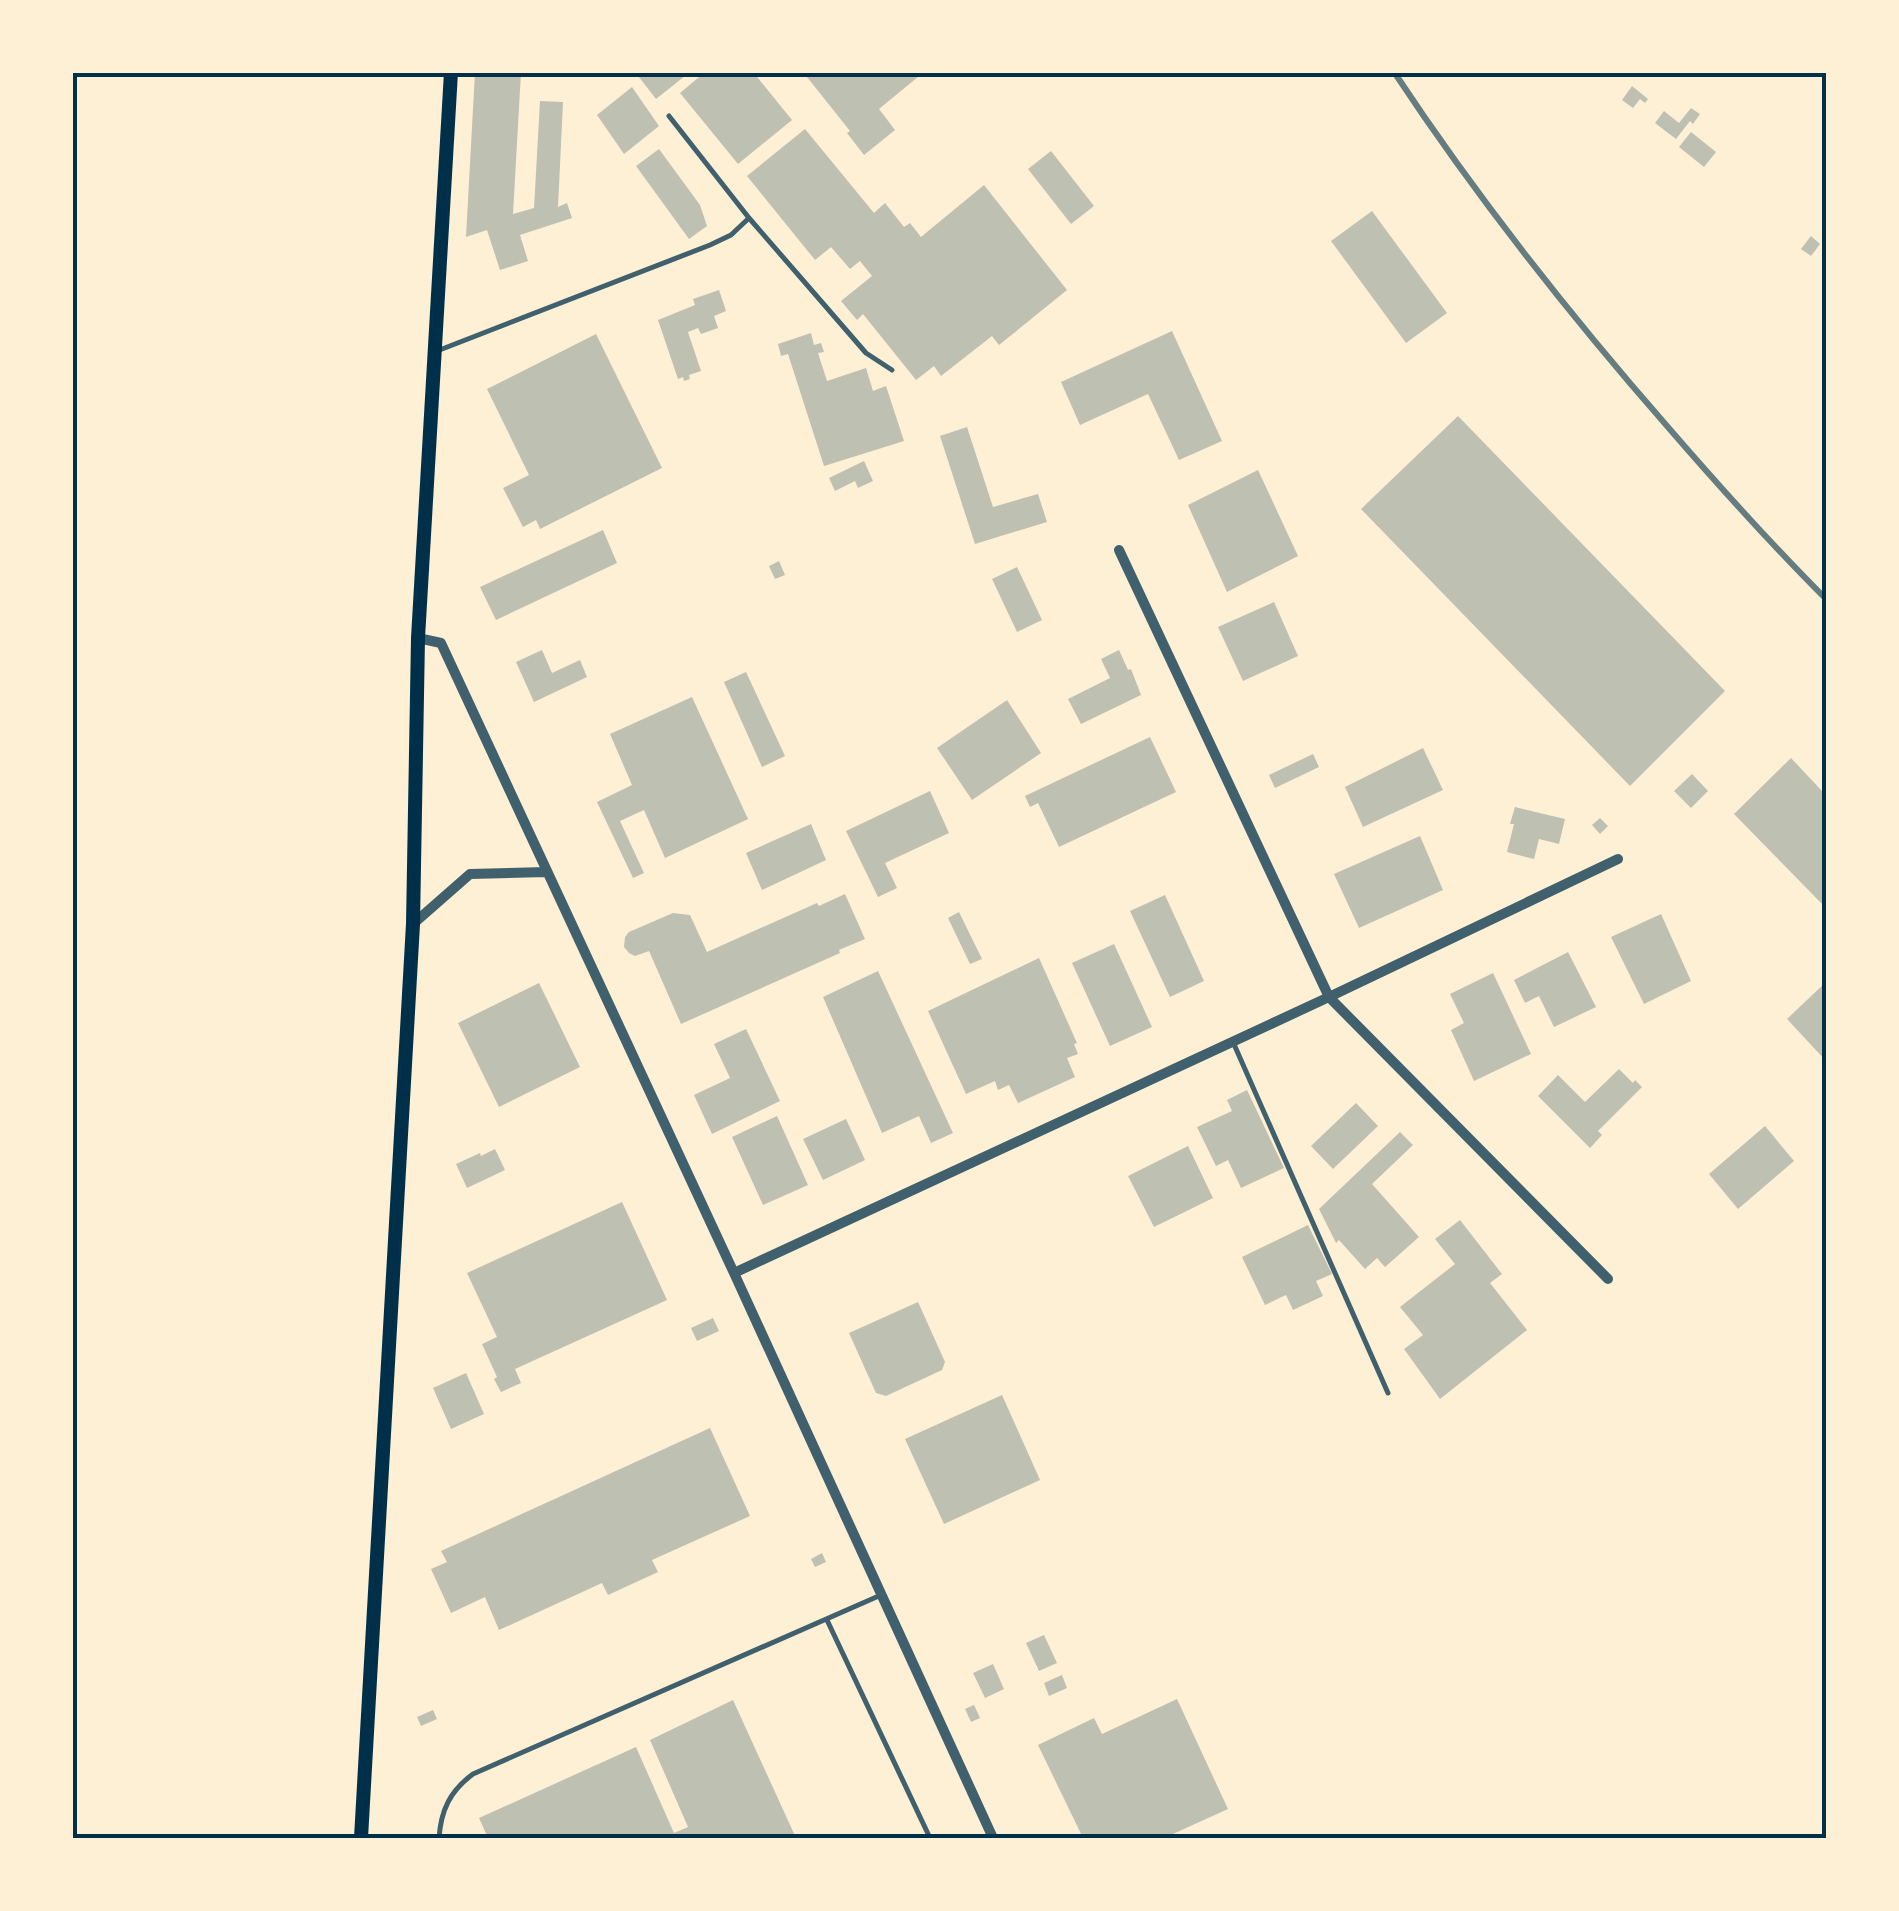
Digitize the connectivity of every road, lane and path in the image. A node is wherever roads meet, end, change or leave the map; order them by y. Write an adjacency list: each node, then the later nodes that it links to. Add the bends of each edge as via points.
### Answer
1 (451, 72): 4 (main road)
2 (669, 116): 3 (lane)
3 (749, 218): 4 (lane, via 710,245); 5 (lane, via 866,352)
4 (434, 352): 7 (main road)
5 (892, 370)
6 (1119, 550): 11 (street)
7 (418, 638): 9 (street, via 441,643); 10 (main road)
8 (1618, 859): 11 (street)
9 (546, 872): 10 (street, via 470,874); 13 (street)
10 (413, 924): 18 (main road)
11 (1329, 997): 12 (street); 14 (street)
12 (1233, 1042): 13 (street); 15 (lane)
13 (734, 1273): 16 (street)
14 (1608, 1279)
15 (1388, 1392)
16 (881, 1595): 17 (lane); 21 (street)
17 (827, 1620): 19 (lane, via 473,1774 447,1802); 20 (lane)
18 (361, 1838)
19 (439, 1838)
20 (930, 1838)
21 (992, 1838)

